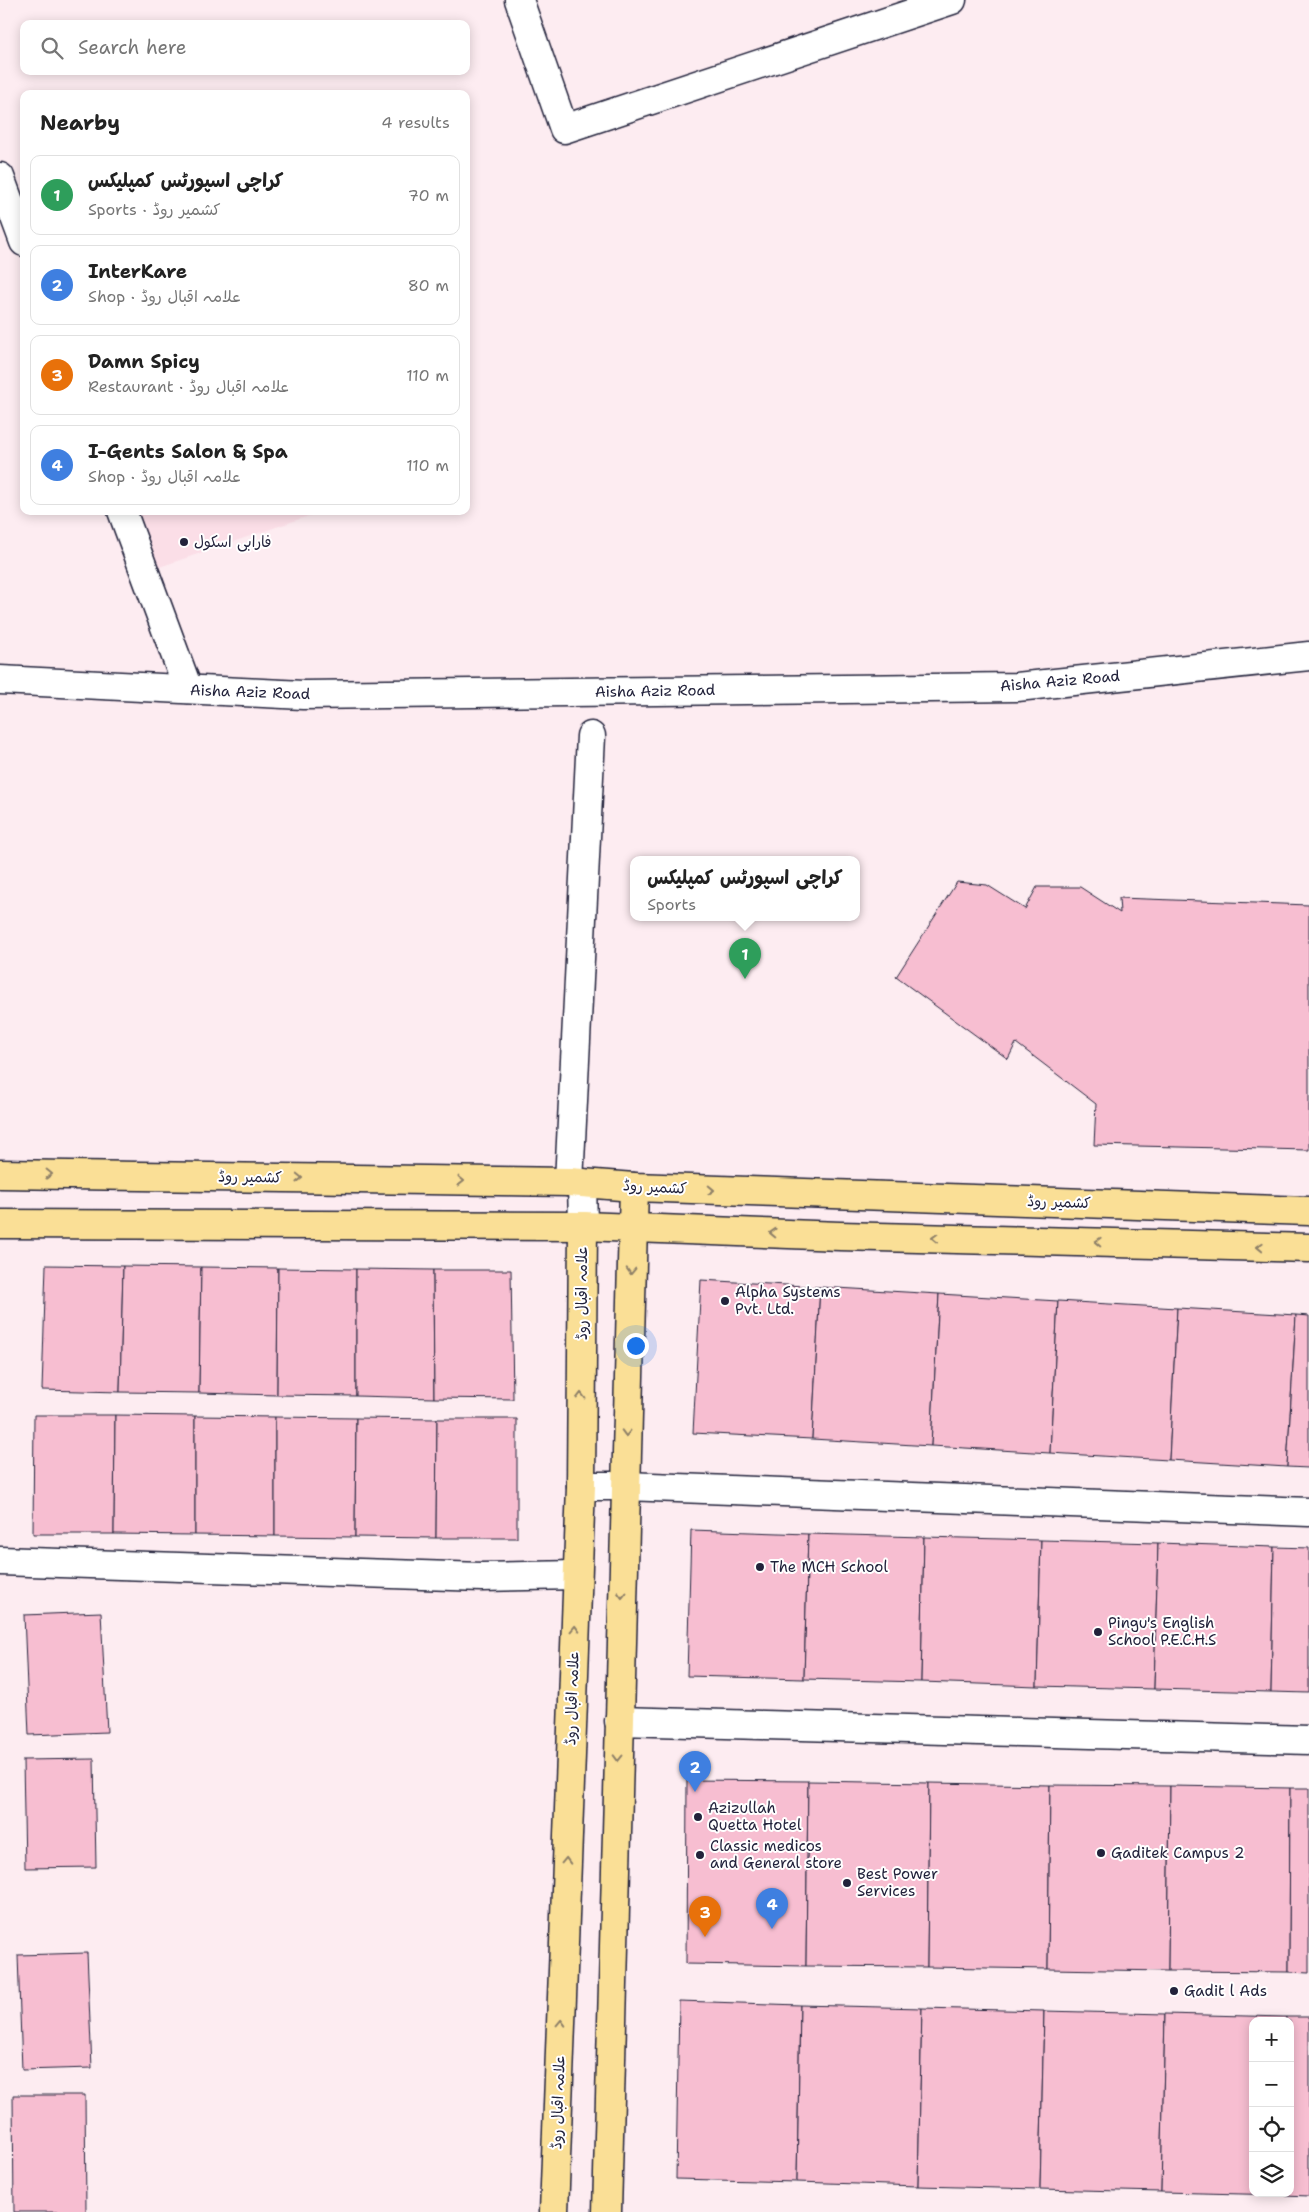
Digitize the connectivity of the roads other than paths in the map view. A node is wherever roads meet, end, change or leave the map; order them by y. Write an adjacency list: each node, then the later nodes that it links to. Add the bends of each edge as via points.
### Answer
1 (519, 0): 2 (street, via 564,129)
2 (952, 0)
3 (0, 177): 4 (street)
4 (20, 231)
5 (123, 515): 8 (street)
6 (1309, 656): 8 (street, Aisha Aziz Road, via 1017,687 303,695)
7 (0, 680): 8 (street, Aisha Aziz Road)
8 (188, 689)
9 (592, 736): 11 (street, علامہ اقبال روڈ)
10 (0, 1174): 11 (main road, کشمیر روڈ, one-way to 11)
11 (576, 1183): 12 (main road, کشمیر روڈ); 15 (street, علامہ اقبال روڈ)
12 (634, 1187): 13 (main road, کشمیر روڈ, one-way to 13); 16 (main road)
13 (1309, 1211)
14 (0, 1224): 15 (main road)
15 (583, 1226): 16 (main road); 18 (main road, علامہ اقبال روڈ, one-way to 15)
16 (632, 1228): 17 (main road, one-way to 16); 19 (main road, one-way to 19)
17 (1309, 1248)
18 (581, 1486): 19 (street); 22 (main road, علامہ اقبال روڈ)
19 (625, 1486): 20 (street); 23 (main road, one-way to 23)
20 (1309, 1512)
21 (0, 1560): 22 (street, via 482,1577)
22 (576, 1575): 25 (main road, علامہ اقبال روڈ, one-way to 22)
23 (619, 1721): 24 (street); 26 (main road, one-way to 26)
24 (1309, 1740)
25 (554, 2212)
26 (607, 2212)

